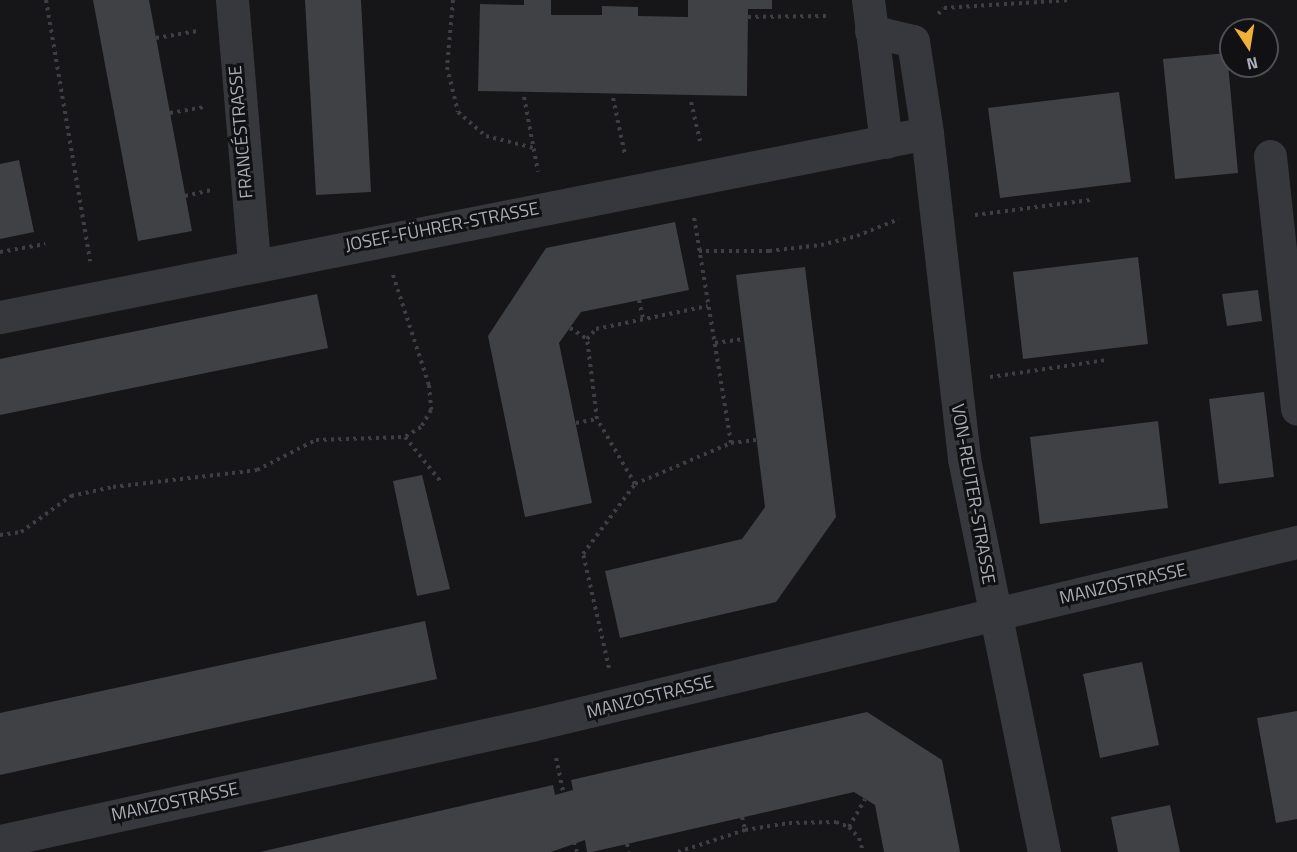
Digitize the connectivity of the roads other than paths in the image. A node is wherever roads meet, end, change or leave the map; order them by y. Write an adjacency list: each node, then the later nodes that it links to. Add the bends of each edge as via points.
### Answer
1 (232, 0): 6 (street, FRANCÉSTRASSE)
2 (870, 16): 3 (street, VON-REUTER-STRASSE, via 913,41); 4 (street)
3 (927, 133): 4 (street); 10 (street, VON-REUTER-STRASSE, via 964,459)
4 (886, 142): 6 (street, JOSEF-FÜHRER-STRASSE)
5 (1270, 156): 8 (street)
6 (254, 264): 7 (street, JOSEF-FÜHRER-STRASSE)
7 (0, 316)
8 (1297, 409)
9 (1297, 542): 10 (street, MANZOSTRASSE)
10 (994, 613): 11 (street, MANZOSTRASSE, via 531,725); 12 (street, VON-REUTER-STRASSE)
11 (0, 841)
12 (1044, 852)

